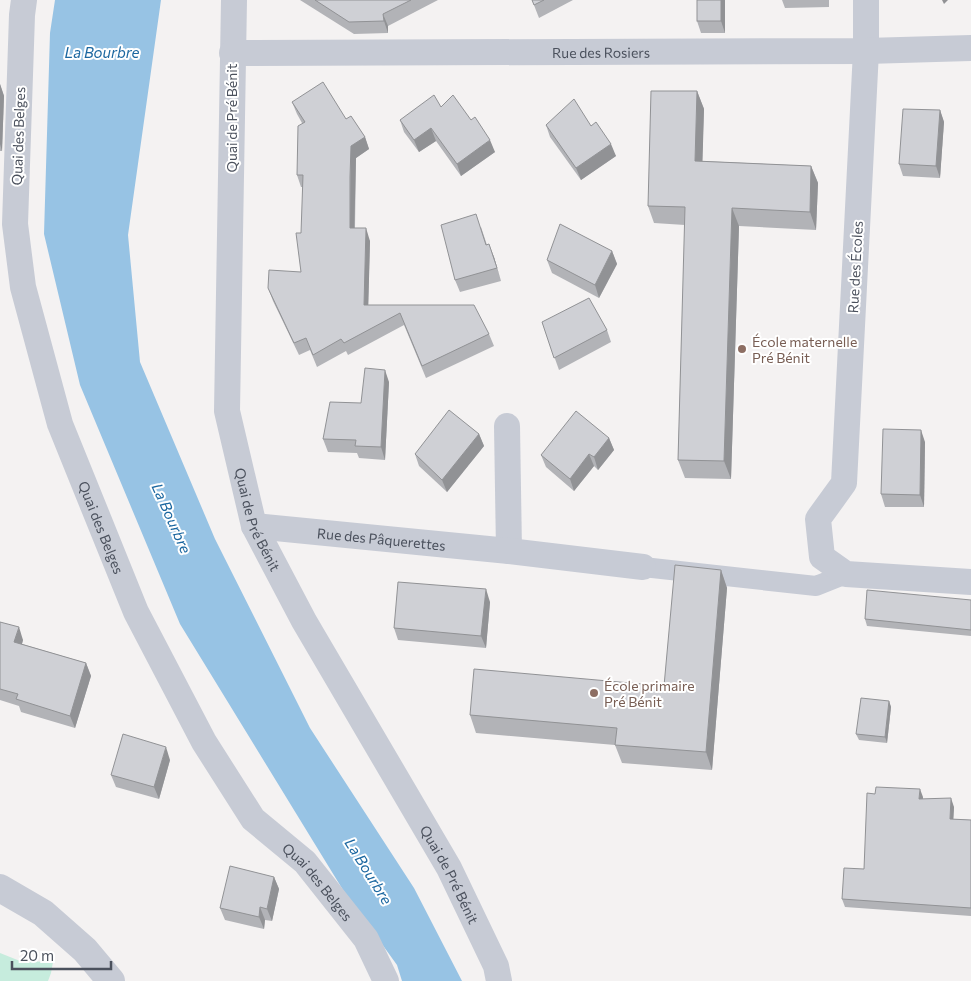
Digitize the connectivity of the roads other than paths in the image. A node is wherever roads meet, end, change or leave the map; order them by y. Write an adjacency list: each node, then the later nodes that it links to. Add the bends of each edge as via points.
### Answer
1 (24, 0): 15 (street, Quai des Belges, via 15,224 23,287 60,424 136,612 204,742 253,819 305,862 366,939)
2 (234, 0): 6 (street, Quai de Pré Bénit)
3 (866, 0): 5 (street, Rue des Écoles)
4 (971, 48): 5 (street, Rue des Rosiers)
5 (866, 51): 6 (street, Rue des Rosiers); 11 (street, Rue des Écoles, via 844,483 818,519 822,557)
6 (232, 53): 8 (street, Quai de Pré Bénit, via 227,411)
7 (507, 426): 9 (street)
8 (254, 526): 9 (street, Rue des Pâquerettes); 16 (street, Quai de Pré Bénit, via 304,621 449,868 496,966)
9 (509, 551): 10 (street, Rue des Pâquerettes)
10 (643, 567): 11 (street, via 816,586)
11 (846, 574): 12 (street)
12 (971, 582)
13 (0, 888): 14 (street, via 43,913 85,950)
14 (111, 981)
15 (386, 981)
16 (499, 981)

